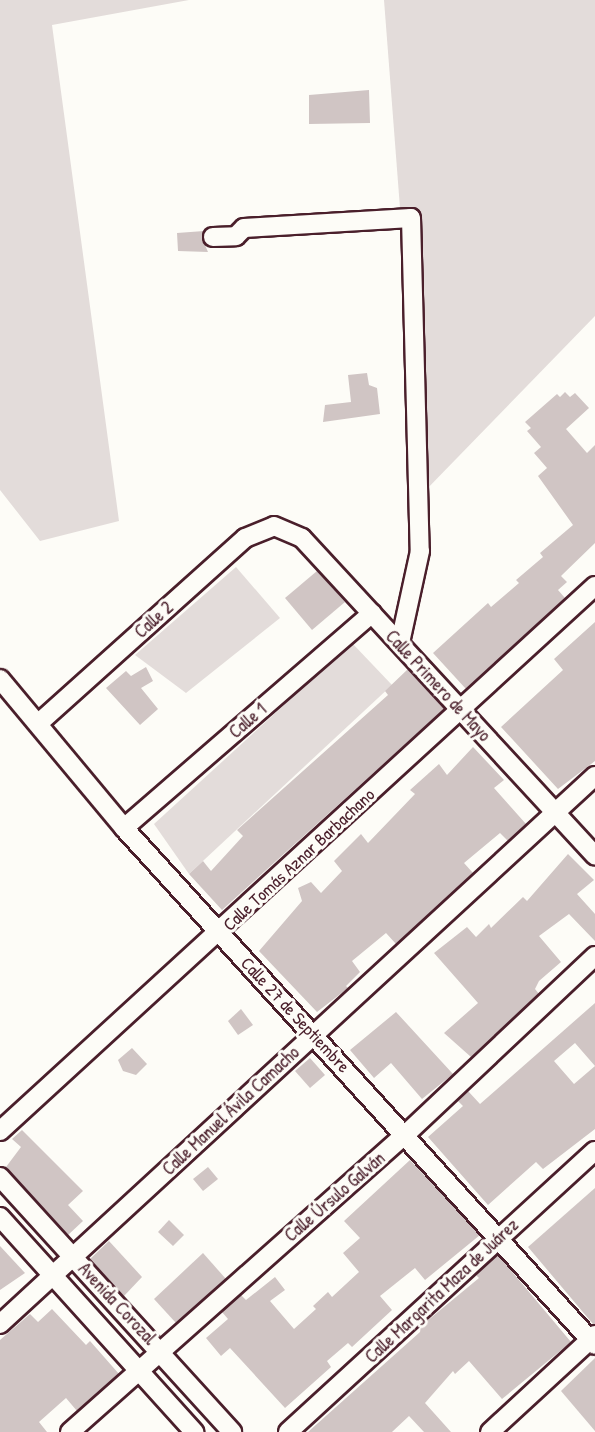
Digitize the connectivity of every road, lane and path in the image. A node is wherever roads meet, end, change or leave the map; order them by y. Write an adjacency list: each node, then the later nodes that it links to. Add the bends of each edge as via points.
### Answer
1 (213, 237): 5 (street, via 236,236 244,228 411,218 420,551)
2 (274, 526): 4 (street, Calle Primero de Mayo, via 302,538); 8 (street, Calle 2, via 245,538)
3 (595, 586): 7 (street, Calle Tomás Aznar Barbachano)
4 (372, 614): 5 (street, Calle Primero de Mayo); 11 (street, Calle 1)
5 (400, 643): 7 (street, Calle Primero de Mayo)
6 (0, 679): 8 (street, Calle 27 de Septiembre)
7 (461, 710): 10 (street, Calle Primero de Mayo); 13 (street, Calle Tomás Aznar Barbachano)
8 (40, 723): 11 (street, Calle 27 de Septiembre)
9 (595, 776): 10 (street, Calle Manuel Ávila Camacho)
10 (555, 812): 12 (street, Calle Primero de Mayo); 15 (street, Calle Manuel Ávila Camacho)
11 (124, 828): 13 (street, Calle 27 de Septiembre)
12 (595, 856)
13 (219, 934): 15 (street, Calle 27 de Septiembre); 16 (street, Calle Tomás Aznar Barbachano)
14 (595, 956): 17 (street, Calle Úrsulo Galván)
15 (314, 1034): 17 (street, Calle 27 de Septiembre); 22 (street, Calle Manuel Ávila Camacho)
16 (0, 1131)
17 (405, 1135): 21 (street, Calle 27 de Septiembre); 26 (street, Calle Úrsulo Galván)
18 (595, 1151): 21 (street, Calle Margarita Maza de Juárez)
19 (0, 1178): 22 (street, Avenida Corozal)
20 (0, 1216): 23 (street, Avenida Corozal)
21 (499, 1239): 25 (street, Calle 27 de Septiembre); 31 (street, Calle Margarita Maza de Juárez)
22 (73, 1258): 23 (street, Calle Manuel Ávila Camacho); 26 (street, Avenida Corozal)
23 (54, 1275): 24 (street, Calle Manuel Ávila Camacho); 27 (street, Avenida Corozal)
24 (0, 1324)
25 (593, 1340): 32 (street)
26 (161, 1351): 27 (street, Calle Úrsulo Galván); 30 (street, Avenida Corozal)
27 (139, 1370): 28 (street, Calle Úrsulo Galván); 29 (street, Avenida Corozal)
28 (70, 1432)
29 (194, 1432)
30 (232, 1432)
31 (288, 1432)
32 (490, 1432)

